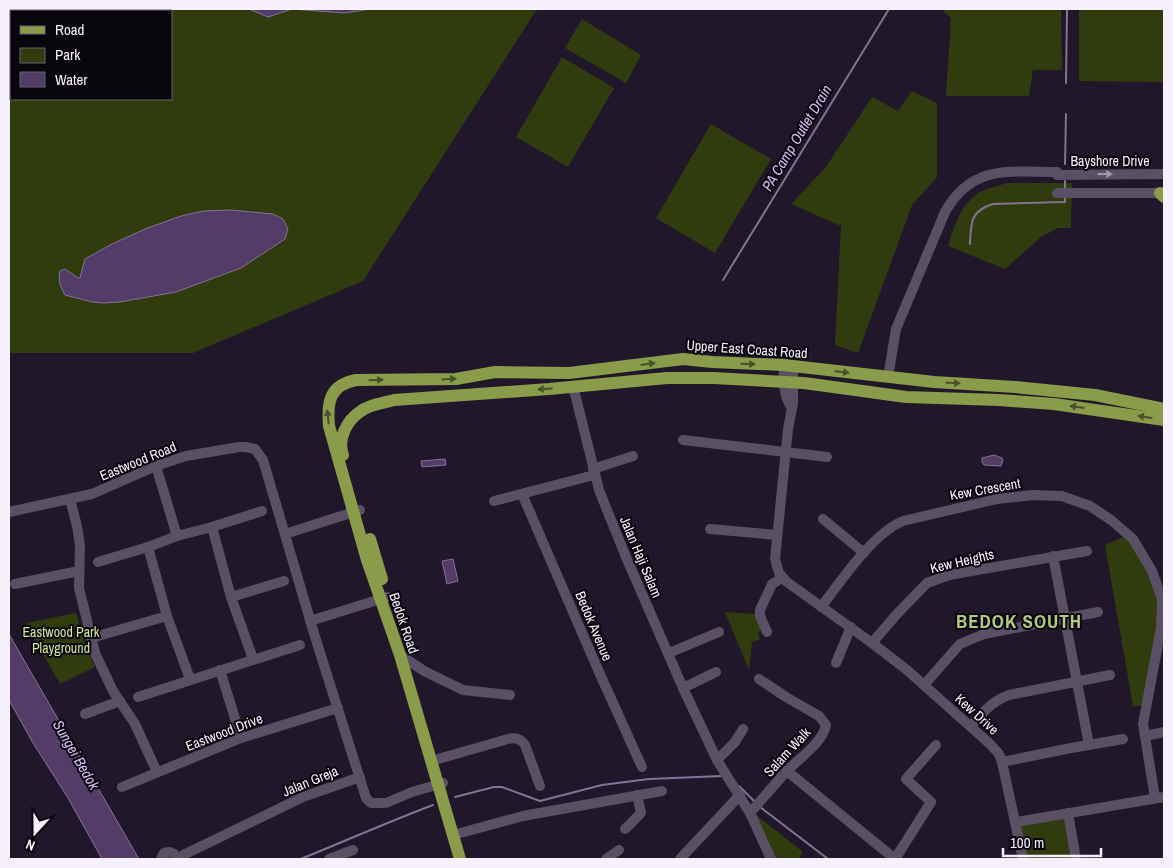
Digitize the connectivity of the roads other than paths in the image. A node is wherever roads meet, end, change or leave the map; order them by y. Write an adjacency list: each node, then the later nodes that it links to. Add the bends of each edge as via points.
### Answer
1 (1164, 174): 5 (street, Bayshore Drive, one-way to 1, via 896,329 945,212 963,189 975,180 1005,172)
2 (1057, 193): 3 (street)
3 (1163, 194)
4 (788, 365): 5 (main road, Upper East Coast Road, one-way to 5); 6 (main road, Upper East Coast Road, one-way to 4, via 456,379 495,372 569,372 683,359); 7 (street)
5 (888, 377): 11 (main road, Upper East Coast Road, one-way to 11, via 1095,395)
6 (396, 380): 9 (main road, Upper East Coast Road, one-way to 6, via 349,382); 10 (main road, via 393,391)
7 (788, 383): 8 (main road, via 666,378); 12 (main road, one-way to 7, via 1054,404 891,396); 14 (street, via 793,403)
8 (572, 387): 10 (main road, one-way to 10); 18 (street, Jalan Haji Salam)
9 (331, 395): 22 (main road, Bedok Road, one-way to 9, via 329,426 327,409)
10 (401, 400): 22 (main road, Bedok Road, via 361,410 343,436 341,451)
11 (1161, 406)
12 (1164, 420)
13 (683, 440): 14 (street)
14 (786, 452): 16 (street); 29 (street)
15 (633, 456): 18 (street)
16 (827, 457)
17 (156, 466): 20 (street, Eastwood Road, via 101,491); 28 (street, Eastwood Road, via 197,454 246,446 255,449 262,460); 30 (street)
18 (594, 472): 19 (street); 54 (street, Jalan Haji Salam, via 628,563)
19 (522, 494): 21 (street); 83 (street, Bedok Avenue)
20 (70, 499): 24 (street, Eastwood Road); 36 (street, via 78,526)
21 (494, 501)
22 (356, 508): 28 (street); 41 (main road, Bedok Road)
23 (262, 511): 26 (street)
24 (9, 512)
25 (823, 519): 33 (street)
26 (212, 527): 30 (street); 40 (street)
27 (710, 528): 29 (street)
28 (284, 531): 47 (street, Eastwood Road)
29 (777, 535): 37 (street, via 775,564)
30 (177, 536): 31 (street)
31 (148, 547): 35 (street); 45 (street)
32 (1087, 551): 34 (street, Kew Heights)
33 (864, 553): 42 (street, Kew Crescent, via 890,527 903,520 997,499 1062,496 1090,506 1128,534 1150,565); 43 (street, Kew Crescent)
34 (1053, 556): 46 (street); 52 (street, Kew Heights, via 949,575 927,583)
35 (98, 562)
36 (79, 571): 39 (street); 51 (street, via 79,588)
37 (782, 578): 43 (street, Kew Drive); 50 (street, via 772,584 760,610)
38 (284, 581): 40 (street)
39 (15, 584)
40 (231, 597): 56 (street)
41 (384, 598): 47 (street); 55 (main road, Bedok Road)
42 (1163, 599): 58 (street, Kew Crescent)
43 (821, 607): 48 (street, Kew Drive)
44 (1098, 612): 46 (street)
45 (168, 616): 51 (street); 62 (street)
46 (1064, 619): 64 (street); 65 (street, via 984,634 964,641)
47 (310, 621): 70 (street, Eastwood Road)
48 (851, 627): 52 (street, Kew Drive); 57 (street)
49 (719, 632): 54 (street)
50 (767, 632)
51 (91, 638): 69 (street, via 105,676)
52 (872, 643): 65 (street, Kew Drive)
53 (300, 645): 56 (street)
54 (669, 653): 66 (street, Jalan Haji Salam)
55 (403, 657): 67 (street, via 463,690); 80 (main road, Bedok Road)
56 (252, 660): 59 (street)
57 (836, 663)
58 (1159, 664): 75 (street, Kew Crescent, via 1143,720)
59 (220, 670): 62 (street); 76 (street)
60 (716, 672): 66 (street)
61 (1110, 676): 64 (street)
62 (190, 679): 68 (street)
63 (759, 679): 84 (street, Salam Walk, via 819,716 826,725 818,741)
64 (1077, 681): 72 (street, via 998,698); 79 (street)
65 (924, 685): 72 (street, Kew Drive)
66 (683, 688): 81 (street, Jalan Haji Salam)
67 (510, 695)
68 (138, 696)
69 (120, 701): 71 (street); 85 (street, via 135,724)
70 (338, 708): 76 (street, Eastwood Drive); 86 (street, Eastwood Road)
71 (85, 714)
72 (970, 726): 82 (street, Kew Drive, via 999,754)
73 (743, 729): 81 (street)
74 (1164, 732): 75 (street)
75 (1145, 736): 93 (street, Kew Crescent)
76 (241, 738): 85 (street, Eastwood Drive)
77 (1123, 740): 79 (street)
78 (936, 745): 109 (street, via 906,779 931,802)
79 (1089, 745): 82 (street)
80 (434, 760): 87 (main road, Bedok Road); 88 (street, via 515,738 525,746)
81 (717, 760): 92 (street, Jalan Haji Salam)
82 (1002, 762): 96 (street, Kew Drive)
83 (642, 767)
84 (787, 771): 94 (street, Salam Walk); 109 (street)
85 (157, 772): 89 (street, Eastwood Drive)
86 (360, 777): 87 (street, Jalan Greja, via 366,798 374,804); 102 (street, Jalan Greja, via 303,797)
87 (441, 784): 98 (main road, Bedok Road)
88 (540, 786)
89 (122, 788)
90 (662, 791): 91 (street)
91 (637, 795): 97 (street, via 641,813); 98 (street, via 524,816)
92 (740, 796): 94 (street, Jalan Haji Salam); 107 (street)
93 (1160, 798): 95 (street)
94 (750, 813): 108 (street, Jalan Haji Salam)
95 (1068, 813): 96 (street); 111 (street)
96 (1016, 822): 110 (street, Kew Drive)
97 (626, 829)
98 (456, 834): 104 (main road, Bedok Road); 105 (main road, Bedok Road)
99 (353, 850): 103 (street)
100 (619, 850): 106 (street)
101 (161, 859): 102 (street, Jalan Greja, via 164,853 169,852)
102 (177, 859)
103 (329, 859)
104 (460, 859)
105 (466, 859)
106 (606, 859)
107 (680, 859)
108 (771, 859)
109 (895, 859)
110 (1023, 859)
111 (1076, 859)

